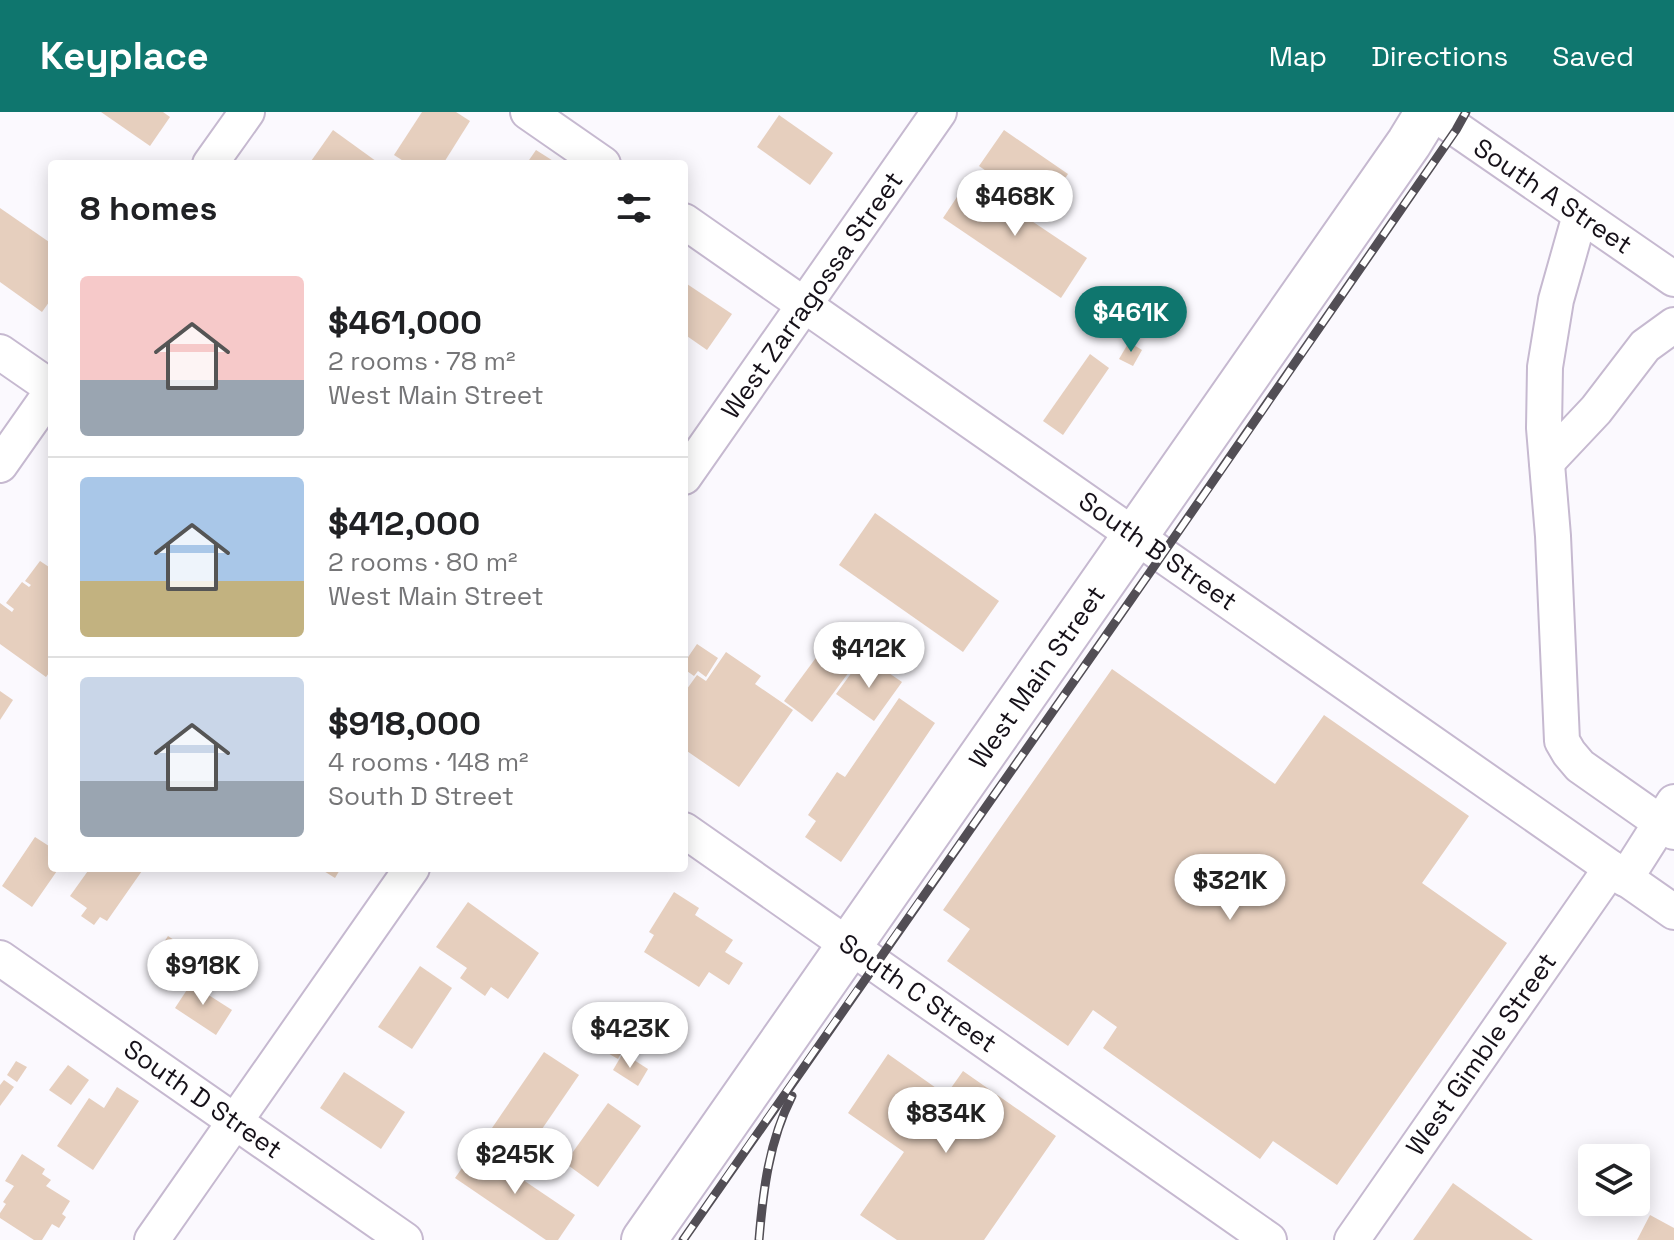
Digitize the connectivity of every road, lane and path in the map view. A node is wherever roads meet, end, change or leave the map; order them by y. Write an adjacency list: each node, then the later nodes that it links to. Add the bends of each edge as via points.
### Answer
1 (247, 112): 5 (street)
2 (528, 112): 6 (street)
3 (939, 112): 10 (street, West Zarragossa Street)
4 (1430, 112): 7 (street, South A Street); 18 (main road, West Main Street)
5 (213, 160)
6 (597, 160)
7 (1580, 215): 9 (street, South A Street); 15 (street, via 1556,300 1545,367)
8 (688, 224): 10 (street, South B Street)
9 (1674, 279)
10 (805, 305): 17 (street, West Zarragossa Street); 18 (street, South B Street)
11 (1674, 325): 15 (street, via 1645,346)
12 (0, 352): 13 (street)
13 (48, 386)
14 (48, 395): 16 (street)
15 (1547, 462): 19 (street, via 1562,741 1580,766)
16 (0, 465)
17 (688, 471)
18 (1135, 535): 22 (street, South B Street); 24 (main road, West Main Street)
19 (1670, 820): 22 (street, West Gimble Street)
20 (688, 833): 24 (street, South C Street)
21 (409, 872): 26 (street)
22 (1623, 877): 23 (street, South B Street); 31 (street, West Gimble Street)
23 (1674, 912)
24 (849, 945): 29 (main road, West Main Street); 30 (street, South C Street)
25 (0, 958): 26 (street, South D Street)
26 (236, 1121): 27 (street); 28 (street, South D Street)
27 (152, 1240)
28 (405, 1240)
29 (644, 1240)
30 (1269, 1240)
31 (1352, 1240)

